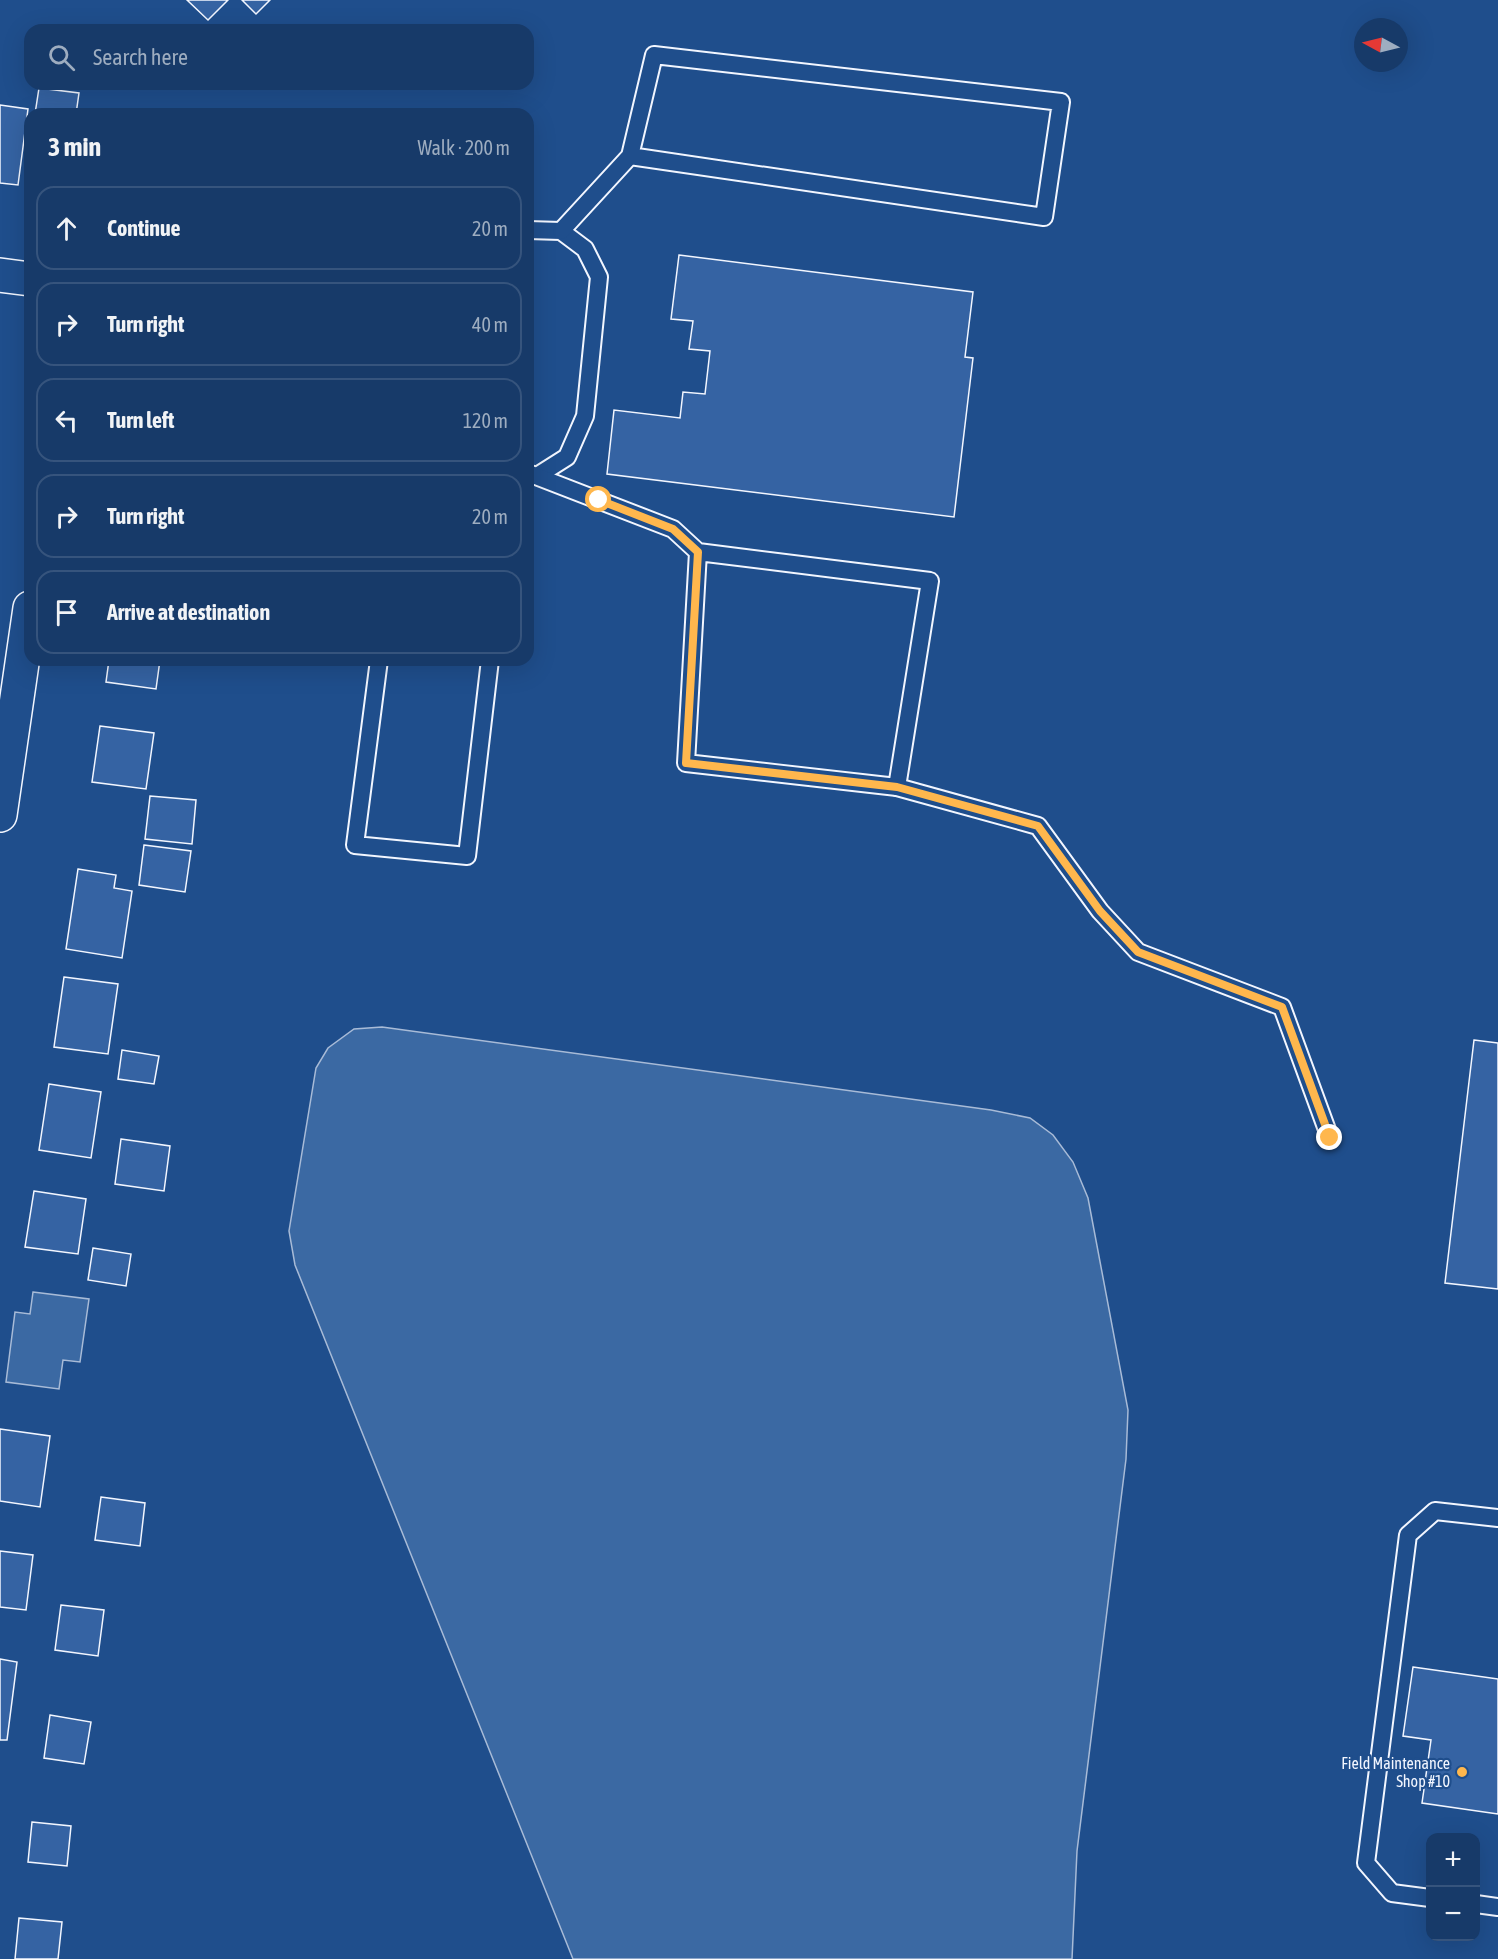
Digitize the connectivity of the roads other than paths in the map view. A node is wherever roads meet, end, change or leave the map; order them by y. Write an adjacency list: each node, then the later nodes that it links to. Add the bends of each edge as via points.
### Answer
1 (630, 156): 1 (lane, via 1044,217 1061,102 654,55); 3 (lane)
2 (534, 230): 3 (lane)
3 (561, 231): 6 (lane, via 585,249 599,277 585,416 567,457)
4 (0, 275): 5 (street)
5 (24, 278)
6 (534, 474)
7 (534, 476): 8 (lane, via 673,529)
8 (698, 552): 12 (lane, via 686,763); 12 (lane, via 930,581)
9 (24, 648): 13 (street)
10 (378, 666): 11 (lane, via 355,845 467,856)
11 (489, 666)
12 (897, 787): 14 (lane, via 1038,826 1100,911 1138,952 1282,1007)
13 (1, 802)
14 (1330, 1138)
15 (1498, 1518): 16 (lane, via 1436,1511 1408,1535 1366,1863 1392,1893)
16 (1426, 1897)
17 (1480, 1905): 18 (lane)
18 (1498, 1907)

